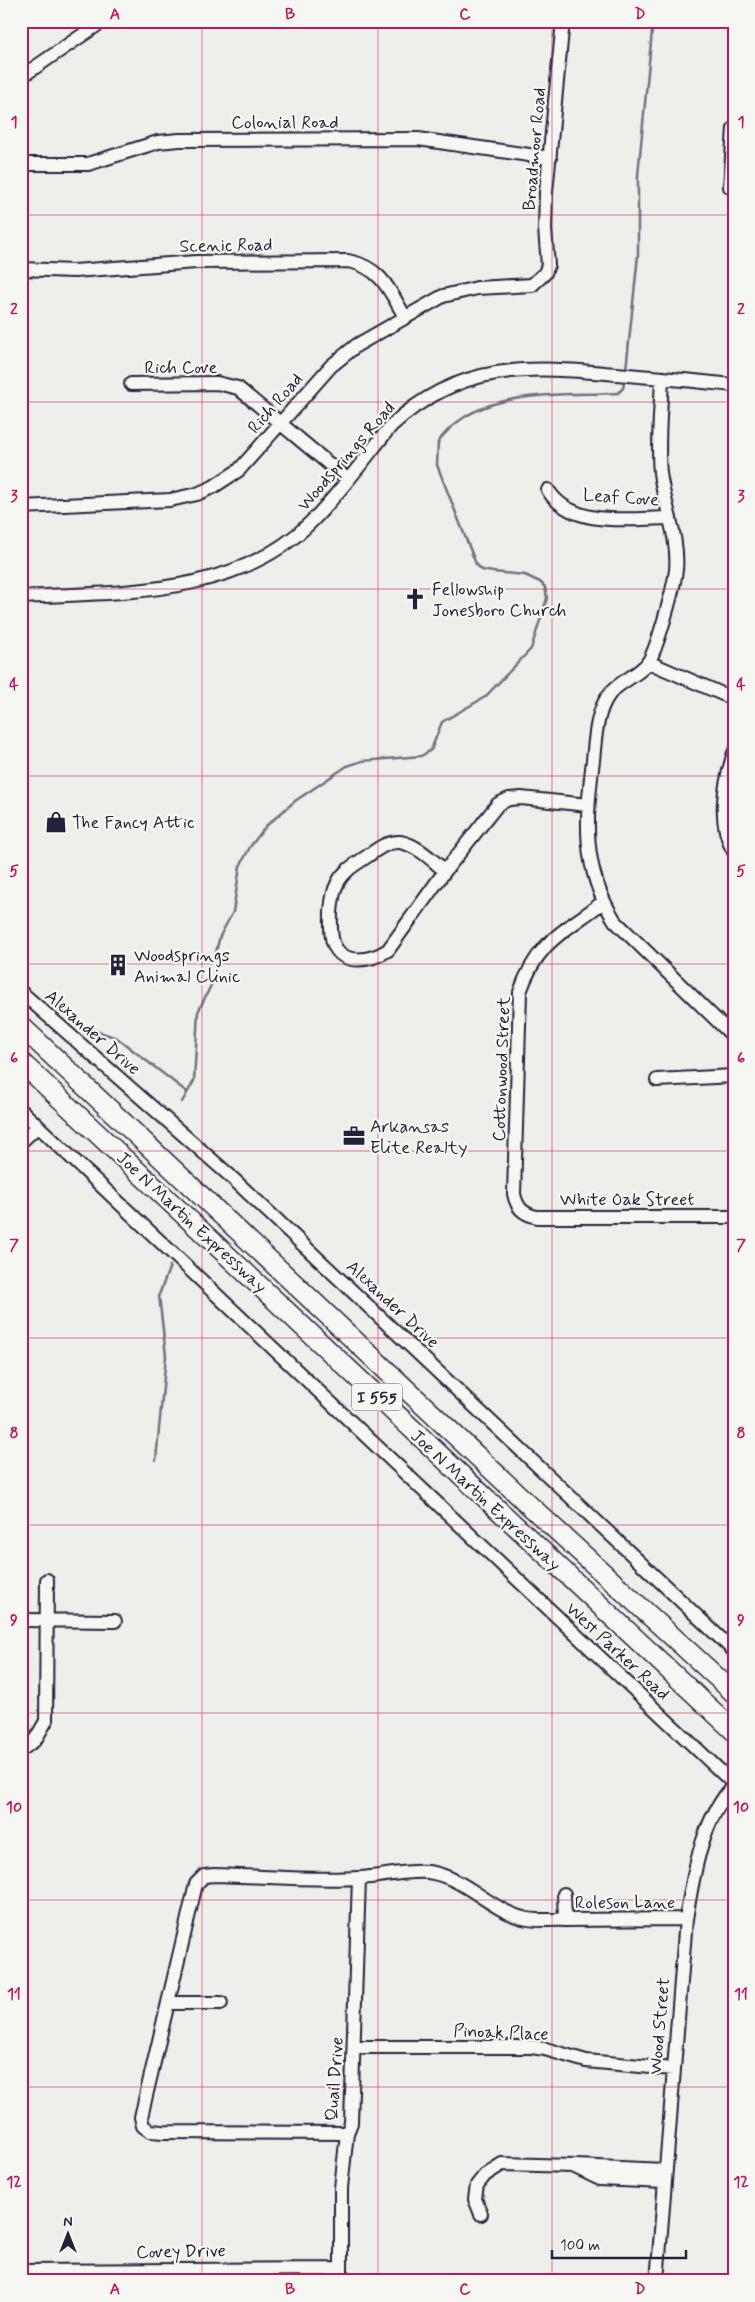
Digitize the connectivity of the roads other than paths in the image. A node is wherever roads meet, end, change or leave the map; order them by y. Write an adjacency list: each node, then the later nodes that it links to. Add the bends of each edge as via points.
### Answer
1 (103, 21): 3 (street)
2 (563, 21): 5 (street, Broadmoor Road)
3 (25, 74)
4 (734, 128): 7 (street)
5 (550, 158): 6 (street, Colonial Road, via 418,139 179,140 158,142 88,164); 9 (street, Broadmoor Road, via 546,210 548,265)
6 (21, 164)
7 (730, 187)
8 (21, 269): 10 (street, Scenic Road, via 74,271 196,262 348,261 369,267 380,275)
9 (542, 278): 10 (street, Rich Road, via 529,286 477,288 452,294)
10 (405, 317): 14 (street, Rich Road, via 331,366)
11 (662, 378): 13 (street, Woodsprings Road); 15 (street, Woodsprings Road, via 549,368 503,370 481,375 430,396 405,413); 18 (street, via 660,471)
12 (131, 384): 14 (street, Rich Cove, via 228,384 246,394)
13 (734, 385)
14 (281, 423): 15 (street, Rich Cove); 17 (street, Rich Road, via 239,470 196,494 170,500)
15 (346, 479): 19 (street, Woodsprings Road, via 311,523 278,548 237,569 191,583 116,592)
16 (548, 490): 18 (street, Leaf Cove, via 567,509 584,516)
17 (21, 507)
18 (670, 518): 20 (street, via 676,570 659,635)
19 (21, 597)
20 (648, 662): 21 (street); 23 (street, via 612,690 605,702 595,739)
21 (734, 699)
22 (734, 753): 24 (street, via 723,815)
23 (588, 805): 25 (street, via 529,798 510,799 498,804); 26 (street, via 589,859)
24 (734, 852)
25 (445, 871): 25 (street, via 388,950 364,961 354,960 338,951 331,928 332,897 346,871 392,842 415,847)
26 (604, 902): 29 (street, via 615,920 645,952); 36 (street, Cottonwood Street, via 549,942 528,972 520,992 514,1194)
27 (21, 992): 42 (street, Alexander Drive, via 228,1174)
28 (21, 1026): 43 (highway, Joe N Martin Expressway / I 555, via 529,1505)
29 (734, 1037)
30 (21, 1062): 44 (highway, Joe N Martin Expressway / I 555)
31 (734, 1076): 32 (street)
32 (657, 1080)
33 (21, 1110): 34 (street, West Parker Road)
34 (38, 1126): 35 (street); 46 (street, West Parker Road)
35 (21, 1142)
36 (522, 1211): 37 (street, White Oak Street, via 537,1217)
37 (732, 1214)
38 (47, 1580): 40 (street)
39 (21, 1620): 40 (street)
40 (46, 1620): 41 (street); 45 (street, via 46,1721 35,1740)
41 (115, 1621)
42 (734, 1651)
43 (734, 1693)
44 (734, 1731)
45 (21, 1750)
46 (734, 1785): 49 (street, Wood Street, via 706,1830 696,1863)
47 (360, 1878): 50 (street, Roleson Lane, via 421,1872 446,1876 513,1915 525,1919); 51 (street, Roleson Lane, via 204,1876 196,1884); 53 (street, Quail Drive)
48 (564, 1894): 50 (street, Roleson Lane)
49 (686, 1919): 50 (street, Roleson Lane); 54 (street, Wood Street)
50 (565, 1920)
51 (168, 2003): 52 (street); 55 (street, Roleson Lane, via 141,2117 143,2126 150,2132)
52 (221, 2003)
53 (355, 2047): 54 (street, Pinoak Place, via 531,2047 586,2061); 55 (street, Quail Drive, via 351,2123)
54 (674, 2069): 56 (street, Wood Street)
55 (347, 2133): 59 (street, Quail Drive, via 341,2188)
56 (665, 2176): 57 (street, via 600,2179 573,2166 512,2163 494,2168 477,2185 475,2199); 60 (street, Wood Street)
57 (481, 2214)
58 (21, 2271): 59 (street, Covey Drive)
59 (340, 2275)
60 (657, 2281)

